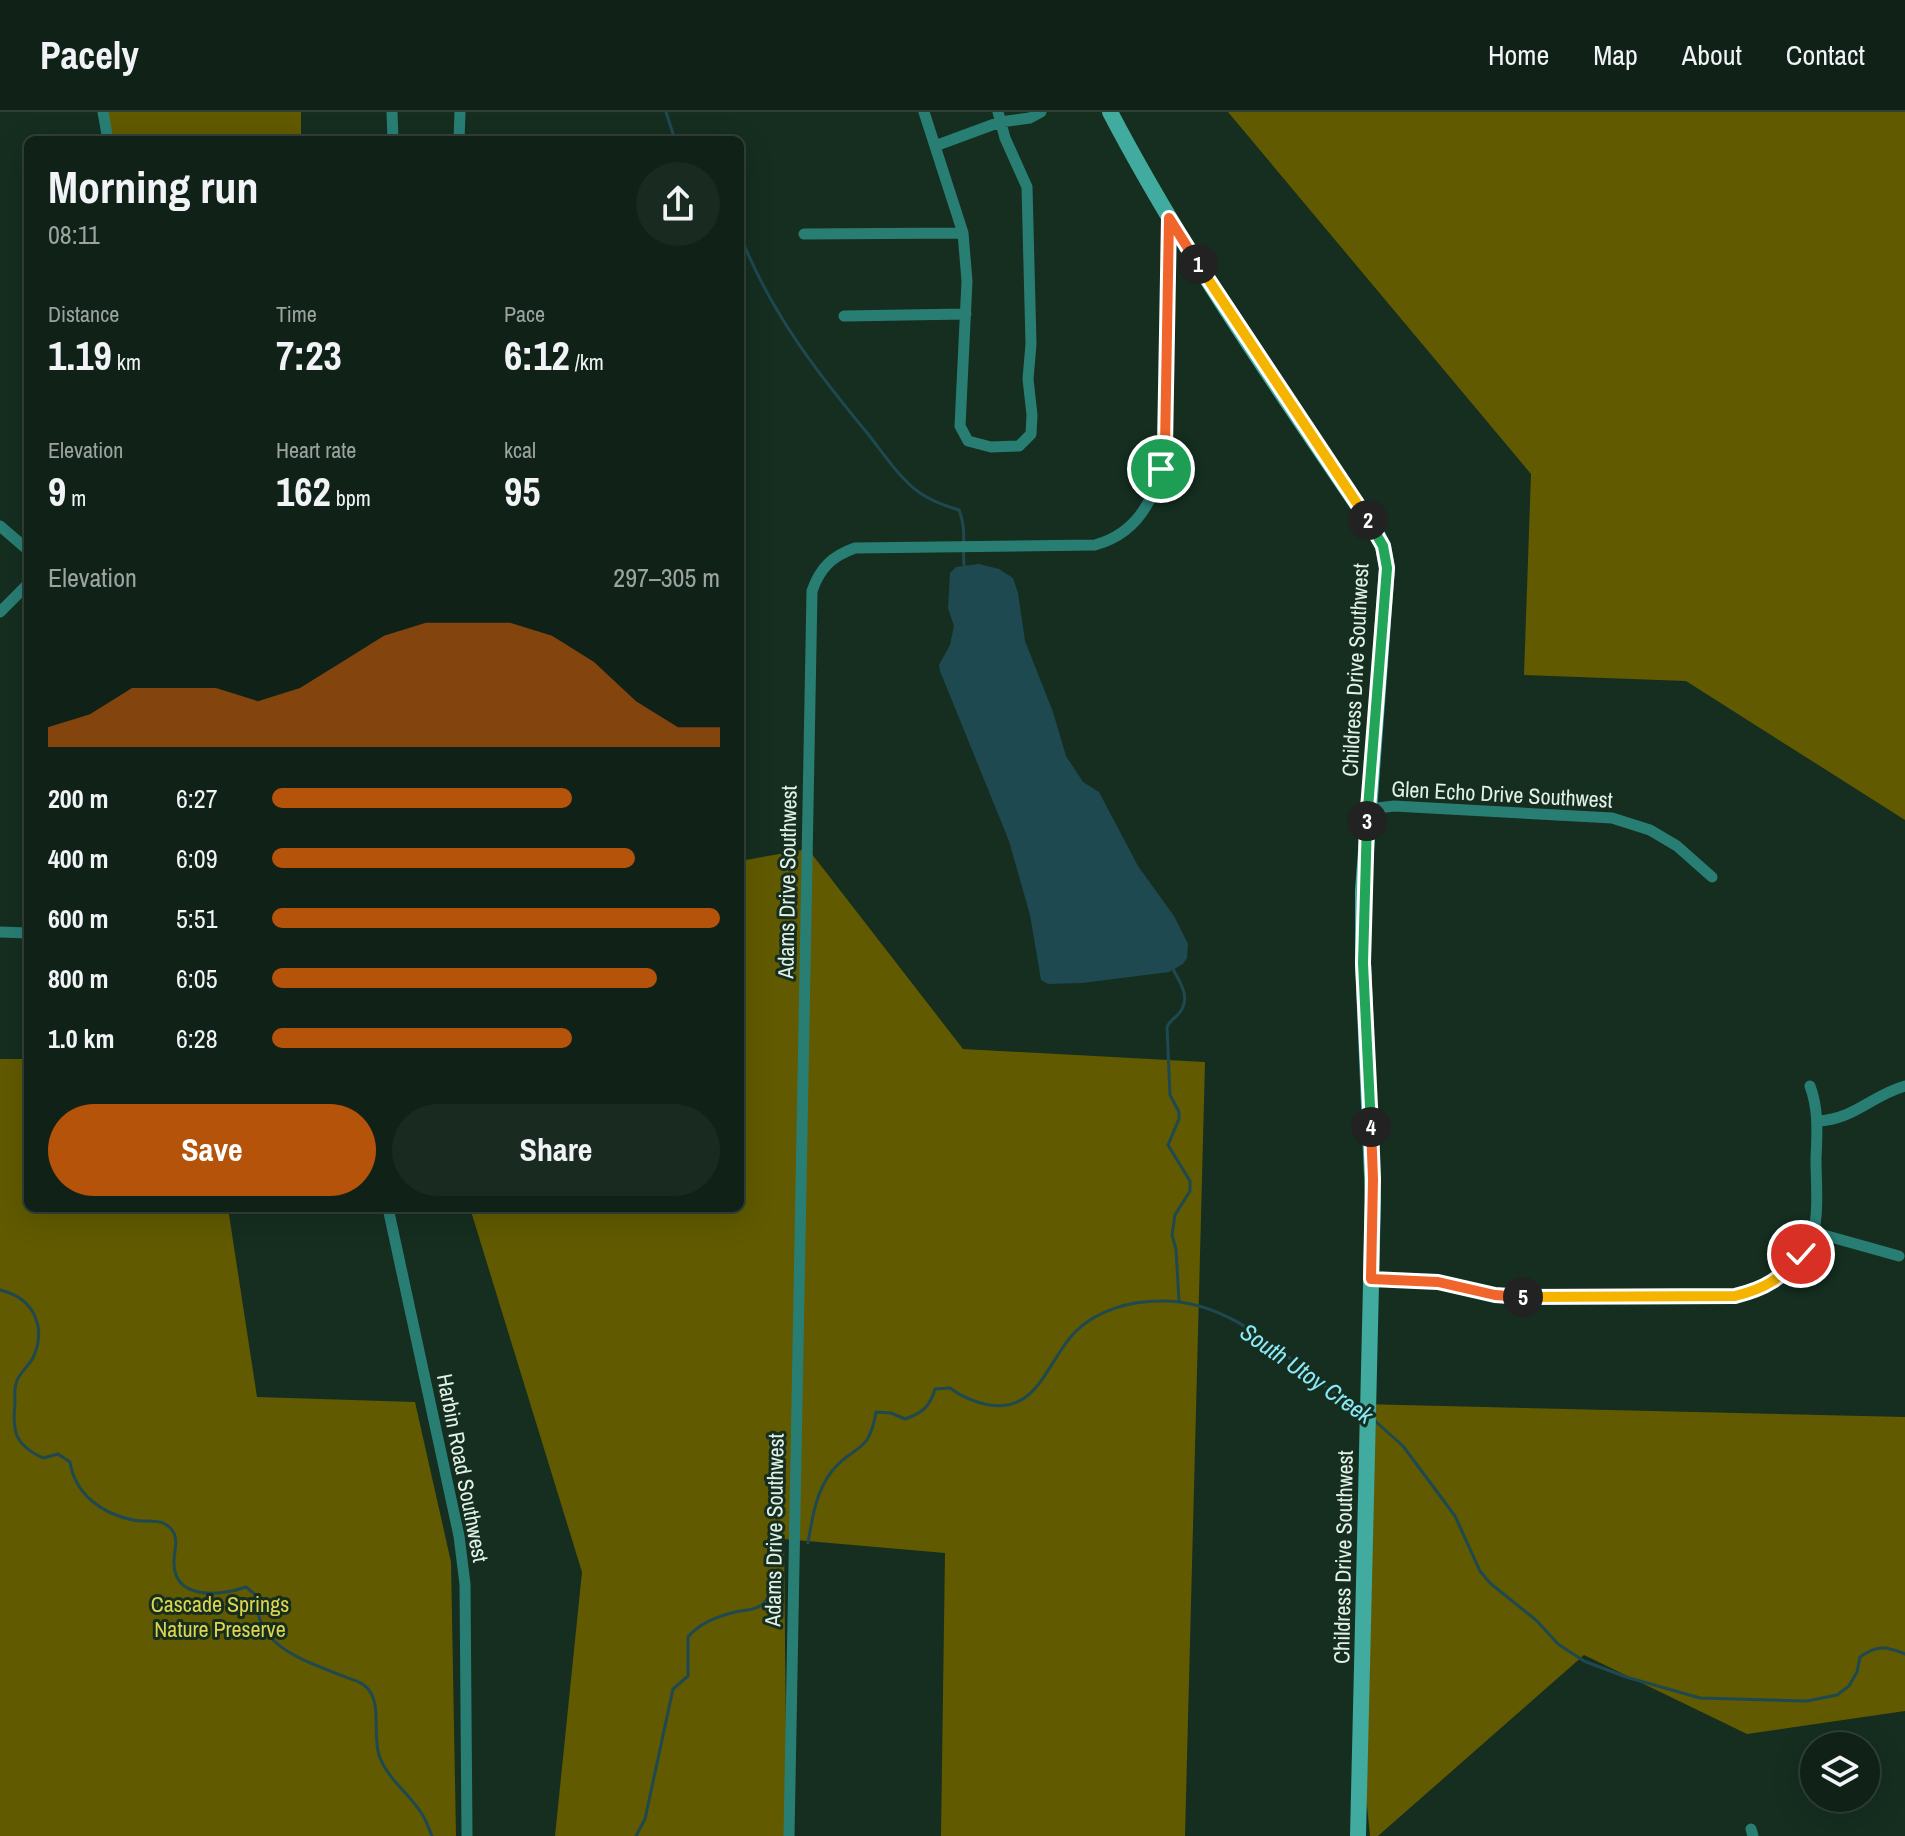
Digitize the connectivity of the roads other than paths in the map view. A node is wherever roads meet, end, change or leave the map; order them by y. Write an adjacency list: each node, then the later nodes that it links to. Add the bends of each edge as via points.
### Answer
1 (103, 112): 8 (street)
2 (392, 112): 9 (street)
3 (460, 112): 10 (street)
4 (924, 112): 11 (street)
5 (1041, 112): 7 (street, via 1030,118)
6 (1110, 112): 12 (street, Childress Drive Southwest)
7 (999, 117): 11 (street); 15 (street, via 1027,187 1032,415 1031,434 1019,446 968,441 960,426)
8 (107, 136)
9 (393, 136)
10 (459, 136)
11 (935, 146): 13 (street)
12 (1169, 218): 21 (street, Childress Drive Southwest, via 1383,546 1384,632); 33 (street, Adams Drive Southwest, via 1165,447 1154,490 1130,528 1095,545 855,548 826,563 812,591)
13 (963, 233): 14 (street); 15 (street)
14 (804, 234)
15 (966, 314): 16 (street)
16 (844, 316)
17 (0, 526): 18 (street)
18 (24, 547)
19 (24, 588): 20 (street)
20 (0, 612)
21 (1369, 809): 22 (street, Glen Echo Drive Southwest, via 1612,818 1650,830); 31 (street, Childress Drive Southwest, via 1363,963 1373,1179)
22 (1712, 877)
23 (0, 932): 24 (street)
24 (24, 933)
25 (1810, 1086): 27 (street)
26 (1905, 1086): 27 (street, via 1846,1117)
27 (1817, 1121): 29 (street)
28 (389, 1212): 32 (street, Harbin Road Southwest, via 464,1572)
29 (1813, 1232): 30 (street); 31 (street, via 1784,1275 1735,1296 1514,1297 1438,1282)
30 (1899, 1256)
31 (1371, 1279): 34 (street, Childress Drive Southwest)
32 (467, 1836)
33 (789, 1836)
34 (1358, 1836)

